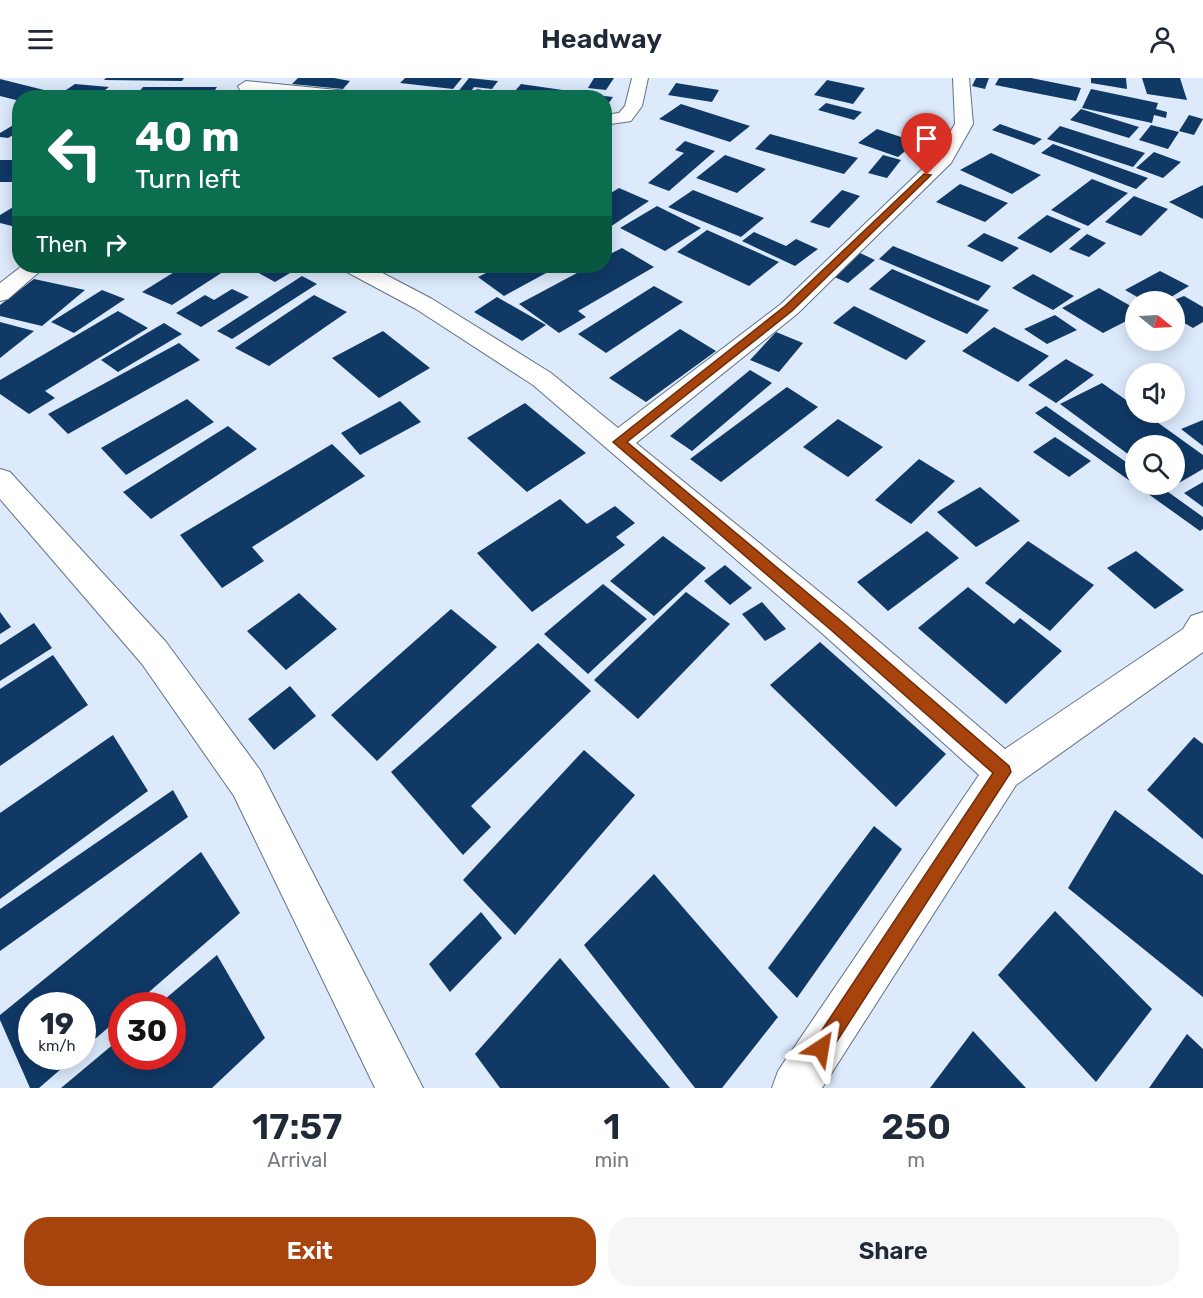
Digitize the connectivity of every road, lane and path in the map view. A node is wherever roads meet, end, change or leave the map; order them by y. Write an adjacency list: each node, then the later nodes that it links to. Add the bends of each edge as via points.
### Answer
1 (640, 78): 5 (street, via 633,106 625,117)
2 (961, 78): 9 (street, via 964,123 944,159 789,309)
3 (245, 87): 4 (street)
4 (279, 90)
5 (612, 119)
6 (26, 273): 8 (street)
7 (366, 273): 9 (street, via 424,304 542,379)
8 (0, 294)
9 (619, 442): 12 (street)
10 (0, 480): 13 (street, via 154,653 247,783)
11 (1203, 626): 12 (street, via 1195,639)
12 (1003, 772): 14 (street)
13 (400, 1088)
14 (795, 1088)

